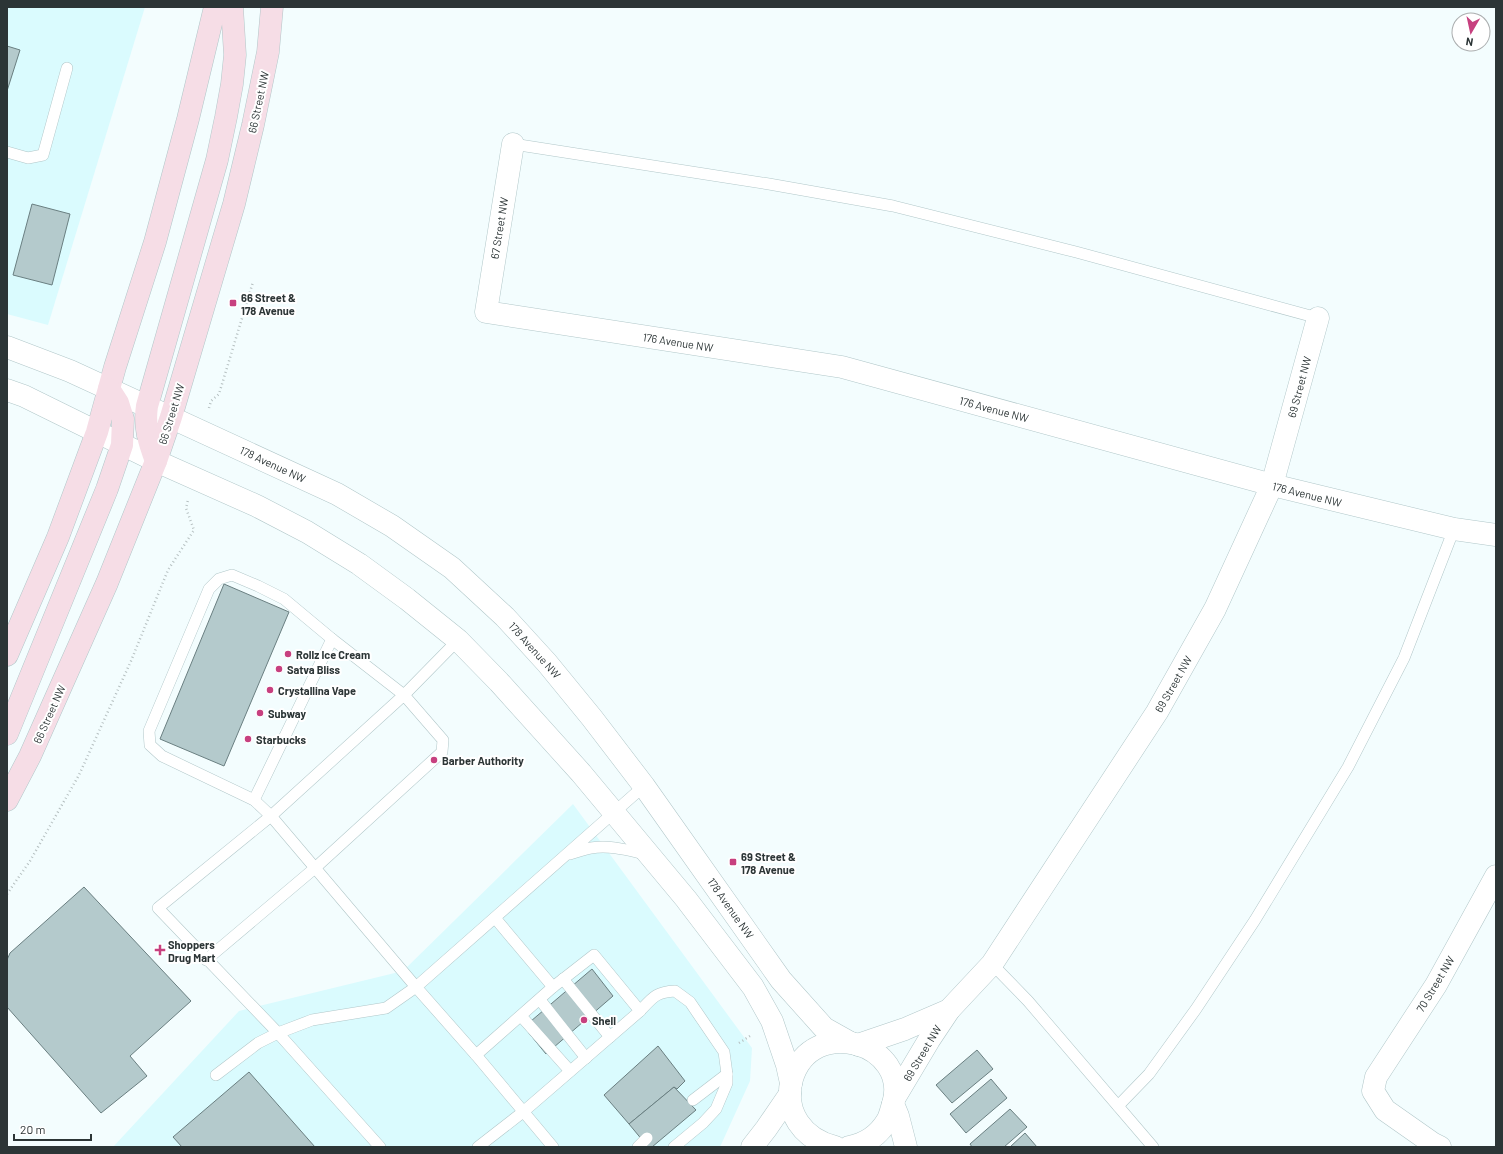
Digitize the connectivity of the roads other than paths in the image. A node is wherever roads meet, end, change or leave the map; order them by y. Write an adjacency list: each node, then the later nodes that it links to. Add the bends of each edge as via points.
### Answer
1 (215, 7): 10 (main road, via 155,242)
2 (232, 7): 12 (main road, via 235,55 217,160)
3 (272, 7): 13 (main road, 66 Street NW, via 268,52 237,190)
4 (67, 68): 6 (lane, via 43,155 28,158)
5 (513, 144): 7 (street, 67 Street NW); 8 (lane, via 893,206 1076,252)
6 (7, 152)
7 (486, 312): 17 (street, 176 Avenue NW, via 842,367)
8 (1318, 318): 17 (street, 69 Street NW)
9 (7, 346): 10 (street, 178 Avenue NW)
10 (109, 389): 12 (street, 178 Avenue NW); 14 (main road); 15 (main road, via 118,403 123,419)
11 (7, 390): 14 (street)
12 (147, 406): 13 (street, 178 Avenue NW); 16 (main road, via 147,431)
13 (171, 416): 16 (main road, 66 Street NW); 25 (street, 178 Avenue NW, via 336,494 392,526 452,568 505,617 548,663)
14 (97, 432): 15 (street); 22 (main road, via 58,537)
15 (122, 445): 16 (street); 24 (main road, via 107,489)
16 (156, 461): 21 (street, via 308,532 359,564); 26 (main road, 66 Street NW, via 107,583 30,756)
17 (1272, 485): 18 (street, 176 Avenue NW); 36 (street, 69 Street NW, via 1215,609 1157,712)
18 (1454, 529): 19 (street, 176 Avenue NW); 55 (lane, via 1404,658 1348,767 1255,920 1196,1009 1149,1074)
19 (1496, 535)
20 (332, 639): 23 (lane); 27 (lane); 27 (lane, via 284,599 232,575 219,579 209,589 149,731 150,745 162,756)
21 (458, 640): 23 (lane); 28 (street, via 499,682)
22 (7, 655)
23 (404, 695): 29 (lane); 32 (lane, via 443,740 442,752)
24 (7, 734)
25 (644, 786): 28 (lane); 46 (street, 178 Avenue NW, via 781,980 824,1028)
26 (7, 800)
27 (254, 800): 29 (lane)
28 (614, 813): 30 (street); 31 (lane)
29 (271, 816): 32 (lane); 35 (lane, via 158,908)
30 (650, 855): 31 (lane, via 606,847 590,848); 52 (street, via 754,987 772,1021 787,1065)
31 (566, 856): 34 (lane)
32 (315, 868): 35 (lane); 38 (lane)
33 (1496, 876): 68 (street, 70 Street NW, via 1436,985 1376,1077 1373,1091 1385,1110)
34 (495, 918): 38 (lane); 39 (lane)
35 (206, 960): 44 (lane)
36 (992, 964): 41 (street, 69 Street NW); 55 (lane, via 1028,1001)
37 (563, 979): 39 (lane); 42 (lane, via 594,955); 45 (lane)
38 (416, 987): 44 (lane, via 386,1008 312,1020); 47 (lane)
39 (554, 987): 40 (lane)
40 (540, 1000): 43 (lane); 48 (lane)
41 (949, 1010): 46 (street, 69 Street NW, via 898,1032); 54 (street, 69 Street NW)
42 (640, 1011): 45 (lane); 50 (lane, via 662,992 675,991 690,1002 724,1052)
43 (521, 1016): 47 (lane); 49 (lane)
44 (278, 1033): 51 (lane, via 258,1043); 58 (lane)
45 (610, 1037): 48 (lane)
46 (854, 1044): 52 (street, via 833,1042 818,1046 805,1055 796,1068); 54 (street, 178 Avenue NW, via 871,1050 882,1058 895,1083)
47 (476, 1055): 56 (lane)
48 (586, 1058): 49 (lane)
49 (570, 1071): 56 (lane)
50 (727, 1074): 53 (lane); 62 (lane, via 727,1083 716,1109)
51 (216, 1075)
52 (791, 1088): 63 (street); 64 (street, via 792,1110 798,1124 809,1136 822,1144)
53 (693, 1100)
54 (894, 1100): 65 (street, 69 Street NW, via 889,1118 882,1130 858,1146); 66 (street)
55 (1118, 1106): 67 (lane)
56 (523, 1112): 59 (lane); 60 (lane)
57 (647, 1138): 61 (lane)
58 (380, 1147)
59 (478, 1147)
60 (553, 1147)
61 (638, 1147)
62 (674, 1147)
63 (752, 1147)
64 (835, 1147)
65 (848, 1147)
66 (906, 1147)
67 (1153, 1147)
68 (1440, 1147)

